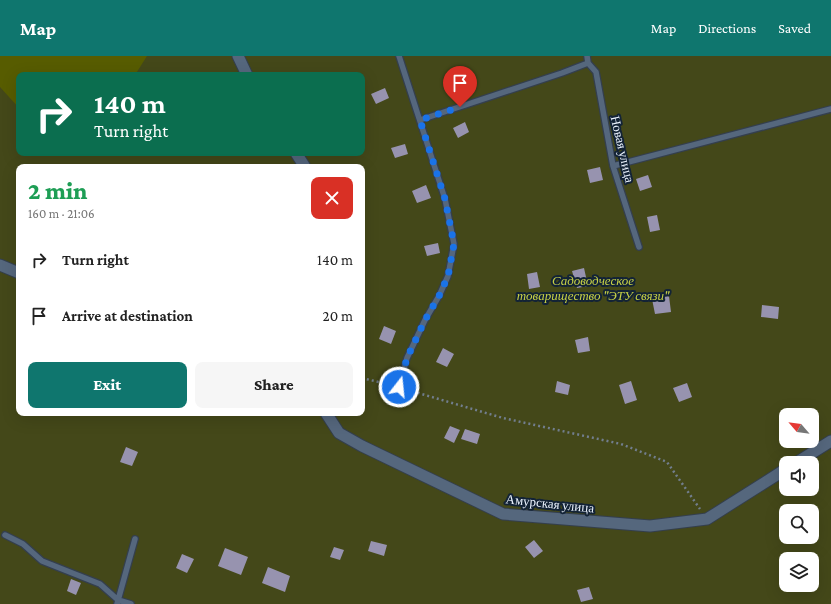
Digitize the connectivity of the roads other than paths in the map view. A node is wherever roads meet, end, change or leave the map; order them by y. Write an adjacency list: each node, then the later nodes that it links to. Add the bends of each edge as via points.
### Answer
1 (238, 56): 5 (street)
2 (400, 56): 7 (lane)
3 (587, 56): 4 (lane, Новая улица)
4 (588, 63): 7 (lane); 8 (lane, Новая улица, via 596,72)
5 (246, 72)
6 (831, 109): 8 (lane)
7 (420, 120): 12 (lane, via 445,199 454,244 448,276 407,358)
8 (613, 166): 9 (lane, Новая улица)
9 (639, 247)
10 (0, 265): 11 (street)
11 (16, 272)
12 (399, 387)
13 (328, 416): 16 (street, Амурская улица, via 339,433 362,446 503,514 650,526 707,519)
14 (831, 441): 15 (street)
15 (807, 456)
16 (779, 473)
17 (5, 535): 19 (lane, via 23,544 42,561 100,584)
18 (135, 539): 19 (lane)
19 (118, 602): 20 (lane)
20 (131, 604)

